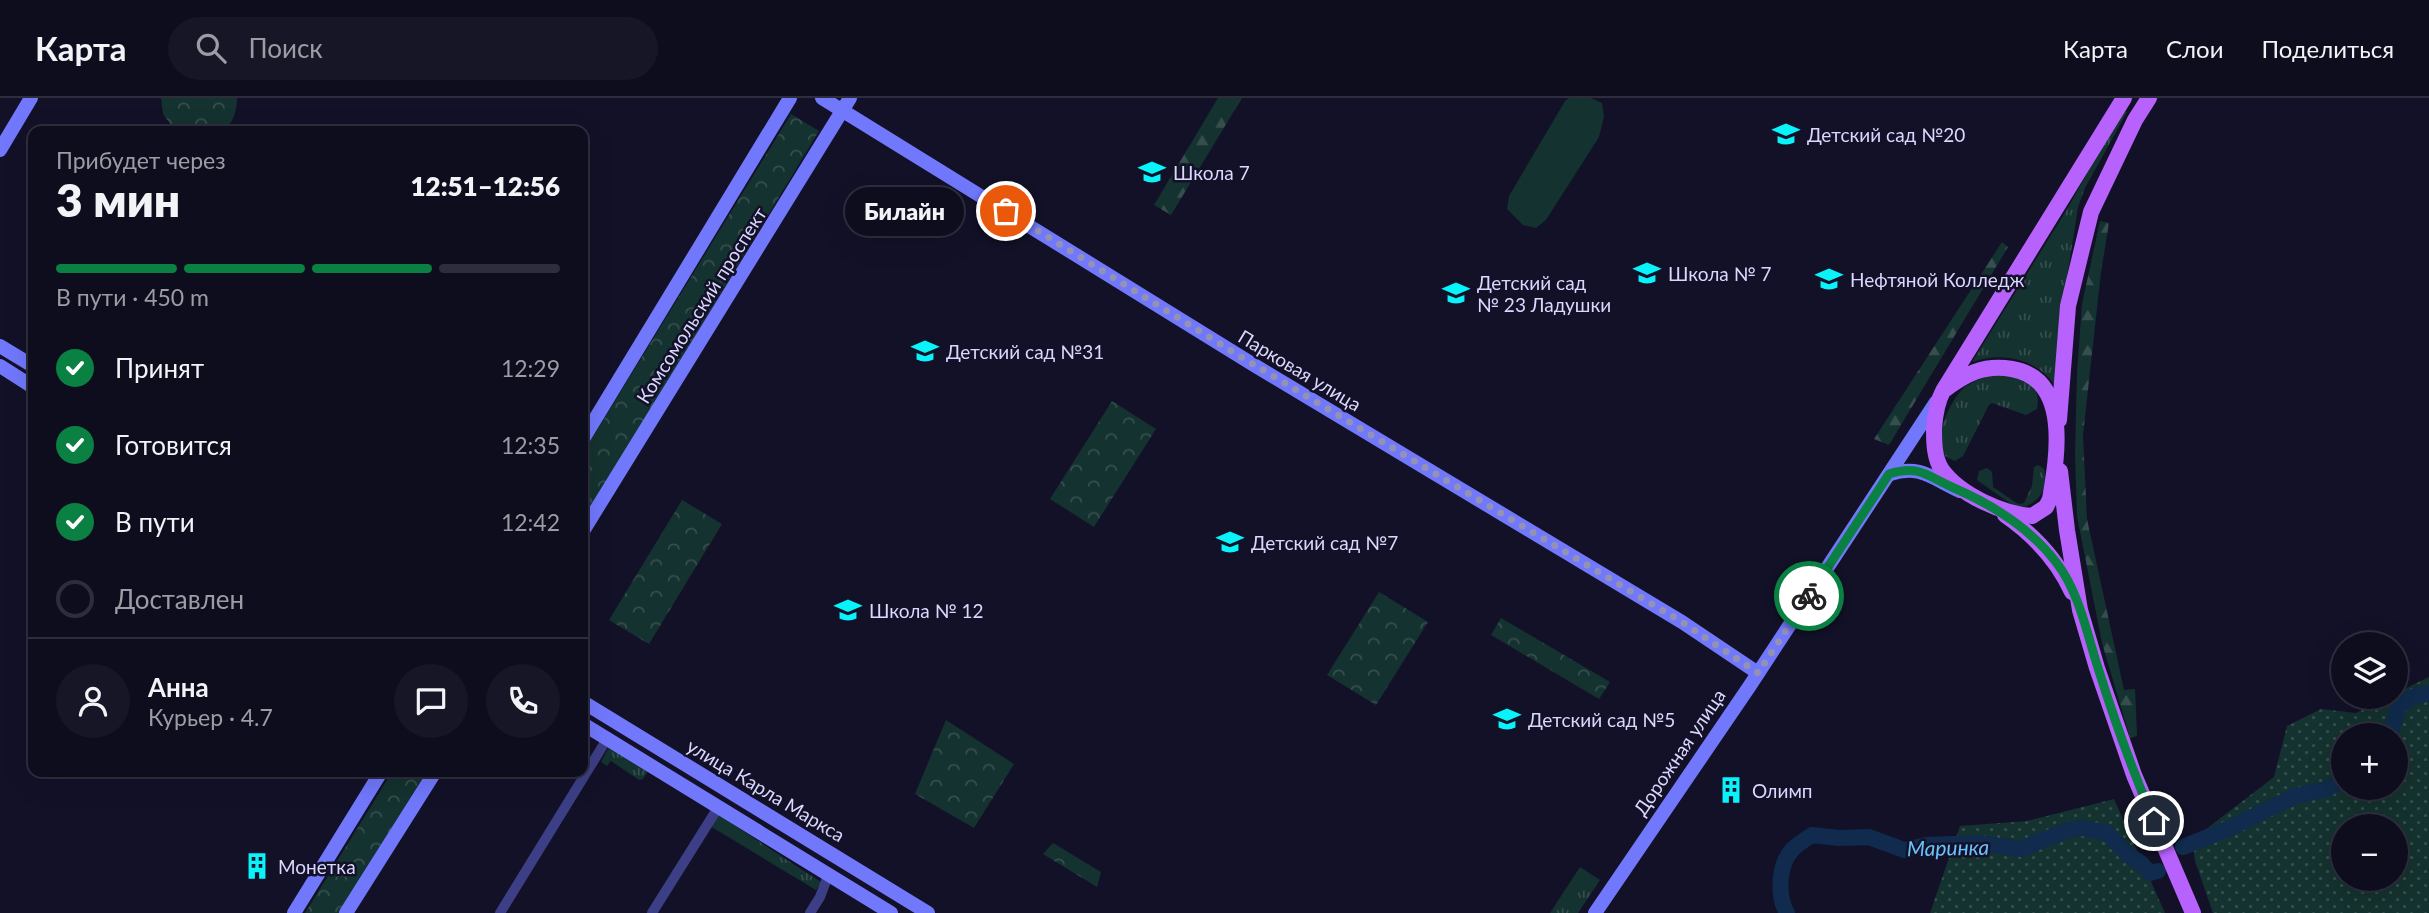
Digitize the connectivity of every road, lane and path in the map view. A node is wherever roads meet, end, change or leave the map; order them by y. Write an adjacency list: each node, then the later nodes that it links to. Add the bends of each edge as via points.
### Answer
1 (31, 98): 8 (main road)
2 (790, 98): 14 (main road, Комсомольский проспект)
3 (822, 98): 6 (main road, Парковая улица)
4 (2148, 98): 7 (main road)
5 (2122, 101): 7 (main road, via 2133,105); 13 (main road, Дорожная улица)
6 (846, 104): 19 (main road, Комсомольский проспект); 21 (main road, Парковая улица, via 1254,365 1682,622)
7 (2135, 120): 15 (main road, via 2091,212 2068,306)
8 (0, 150)
9 (0, 346): 10 (main road)
10 (28, 363)
11 (0, 366): 12 (main road)
12 (28, 384)
13 (1941, 395): 15 (main road, via 1978,369 2028,373 2047,391); 16 (main road, Дорожная улица); 17 (main road, via 1934,436 1941,469)
14 (588, 431)
15 (2058, 441): 18 (main road, via 2046,508 2032,516); 20 (main road)
16 (1889, 474): 17 (main road, via 1919,471); 21 (main road, Дорожная улица)
17 (1976, 498): 18 (main road)
18 (1992, 506): 20 (main road, via 2055,561)
19 (588, 523)
20 (2080, 610): 39 (main road, via 2134,775)
21 (1758, 673): 38 (main road, Дорожная улица)
22 (588, 705): 37 (main road, улица Карла Маркса)
23 (588, 727): 24 (main road, улица Карла Маркса)
24 (607, 739): 25 (street); 29 (main road, улица Карла Маркса)
25 (588, 771)
26 (378, 777): 31 (main road)
27 (432, 777): 32 (main road)
28 (584, 777): 33 (street)
29 (719, 806): 30 (main road, улица Карла Маркса); 34 (street)
30 (829, 873): 35 (street); 36 (main road, улица Карла Маркса)
31 (295, 913)
32 (346, 913)
33 (500, 913)
34 (652, 913)
35 (810, 913)
36 (891, 913)
37 (928, 913)
38 (1595, 913)
39 (2193, 913)

